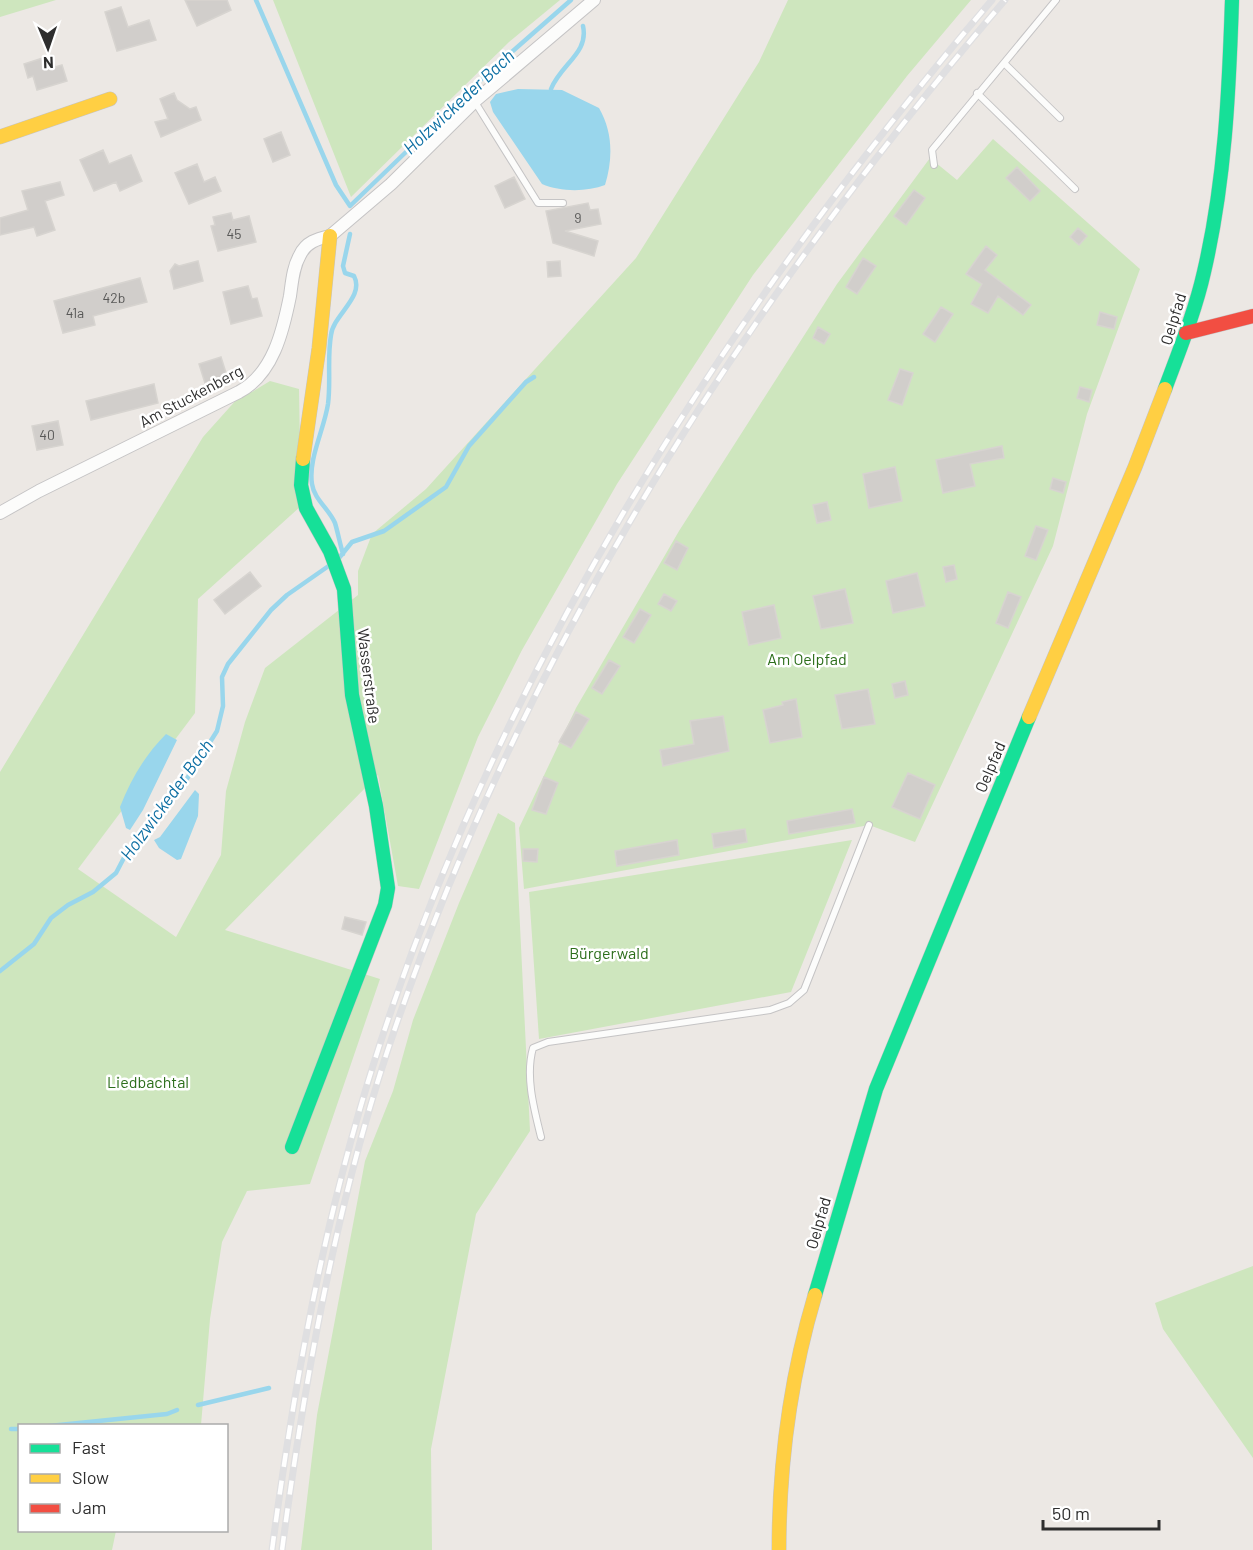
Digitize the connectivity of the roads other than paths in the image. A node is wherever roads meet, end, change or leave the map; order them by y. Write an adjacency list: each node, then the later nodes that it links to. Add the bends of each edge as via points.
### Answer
1 (594, 0): 7 (street)
2 (1056, 0): 4 (lane)
3 (1232, 0): 15 (street, Oelpfad, via 1224,169 1204,273)
4 (1004, 63): 5 (lane); 8 (lane)
5 (977, 93): 10 (lane, via 932,150); 11 (lane)
6 (110, 99): 9 (street)
7 (475, 101): 12 (lane, via 538,203); 13 (street, via 391,184)
8 (1060, 118)
9 (0, 137)
10 (934, 165)
11 (1075, 189)
12 (563, 203)
13 (324, 237): 16 (street, Am Stuckenberg, via 300,254 275,348 253,383); 19 (street, Wasserstraße, via 320,348 301,474 306,508 340,573 352,695 376,806 387,888 385,905)
14 (1253, 316): 15 (street)
15 (1186, 333): 20 (street, Oelpfad, via 1139,458 876,1089 801,1342 787,1417)
16 (0, 513)
17 (868, 825): 18 (lane, via 804,990 789,1003 770,1010 548,1042 533,1048 529,1062)
18 (541, 1137)
19 (292, 1147)
20 (779, 1550)

